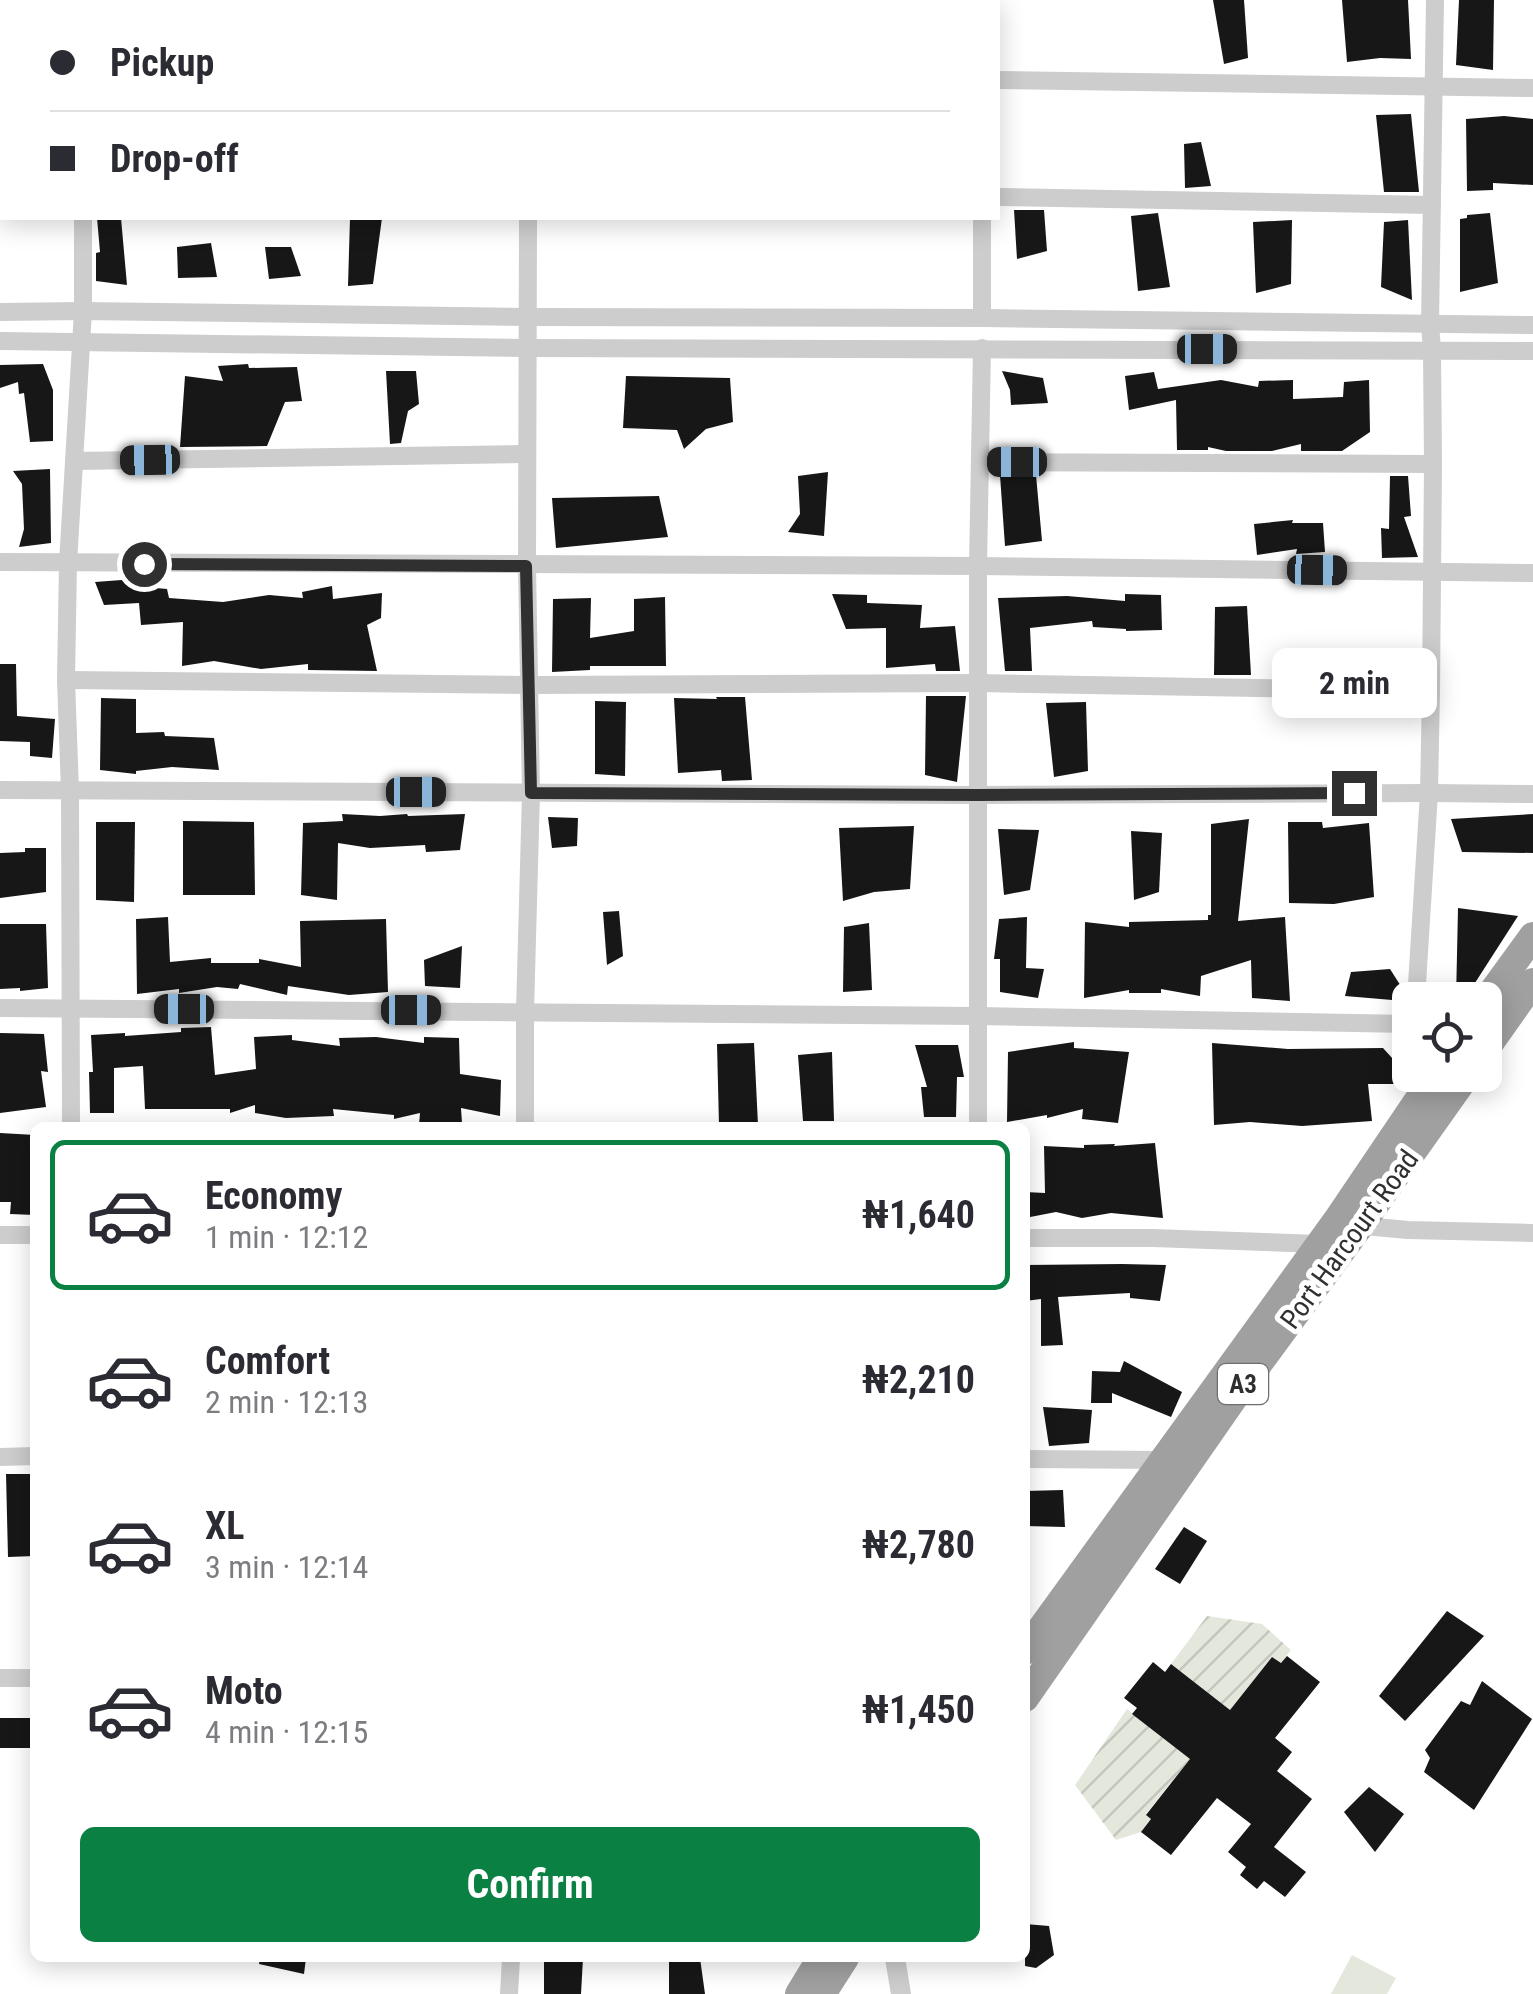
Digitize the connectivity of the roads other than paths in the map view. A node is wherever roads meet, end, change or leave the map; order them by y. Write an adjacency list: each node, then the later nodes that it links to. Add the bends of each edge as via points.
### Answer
1 (1435, 0): 3 (street)
2 (1000, 80): 3 (street)
3 (1436, 86): 4 (street); 6 (street)
4 (1533, 88)
5 (1000, 197): 6 (street)
6 (1432, 205): 14 (street)
7 (83, 220): 10 (street)
8 (528, 220): 12 (street)
9 (982, 220): 13 (street)
10 (84, 311): 11 (street); 12 (street); 17 (street)
11 (0, 312)
12 (528, 317): 13 (street); 18 (street)
13 (982, 318): 14 (street)
14 (1430, 324): 15 (street); 20 (street)
15 (1533, 325)
16 (0, 341): 17 (street)
17 (80, 342): 18 (street); 23 (street)
18 (527, 348): 19 (street); 22 (street)
19 (982, 348): 20 (street); 24 (street)
20 (1432, 350): 21 (street); 25 (street)
21 (1533, 351)
22 (527, 454): 23 (street); 28 (street)
23 (74, 461): 27 (street)
24 (980, 462): 25 (street); 29 (street)
25 (1433, 464): 30 (street)
26 (0, 562): 27 (street)
27 (68, 563): 28 (street); 32 (street)
28 (526, 566): 29 (street); 34 (street)
29 (978, 566): 30 (street); 33 (street)
30 (1430, 572): 31 (street); 35 (street)
31 (1533, 573)
32 (66, 680): 34 (street); 37 (street)
33 (977, 683): 34 (street); 35 (street); 41 (street)
34 (529, 685): 38 (street)
35 (1431, 691): 39 (street)
36 (0, 790): 37 (street)
37 (70, 791): 38 (street); 47 (street)
38 (531, 793): 41 (street); 48 (street)
39 (1429, 793): 40 (street); 41 (street); 43 (street)
40 (1533, 794)
41 (977, 795): 49 (street)
42 (1533, 936): 44 (highway)
43 (1417, 982)
44 (1500, 982)
45 (1533, 982): 51 (highway)
46 (0, 1008): 47 (street)
47 (70, 1009): 48 (street); 54 (street)
48 (525, 1011): 49 (street); 55 (street)
49 (978, 1016): 50 (street); 56 (street)
50 (1392, 1024)
51 (1502, 1026)
52 (1425, 1092): 57 (highway, Port Harcourt Road / A3)
53 (1454, 1092): 57 (highway, Port Harcourt Road / A3)
54 (71, 1122)
55 (525, 1122)
56 (978, 1122)
57 (1349, 1223): 58 (street); 62 (highway, Port Harcourt Road / A3); 67 (highway, Port Harcourt Road / A3, via 1240,1389)
58 (1533, 1233)
59 (0, 1235): 60 (street)
60 (30, 1235)
61 (1030, 1238): 62 (street)
62 (1319, 1244): 66 (highway, Port Harcourt Road / A3)
63 (30, 1456): 64 (street)
64 (0, 1457)
65 (1030, 1459): 66 (street)
66 (1163, 1460): 67 (highway, Port Harcourt Road / A3)
67 (1098, 1572): 68 (highway, Port Harcourt Road / A3); 71 (highway, Port Harcourt Road / A3)
68 (1030, 1646)
69 (0, 1678): 70 (street)
70 (30, 1678)
71 (1030, 1689)
72 (511, 1962): 76 (street)
73 (819, 1962): 77 (highway)
74 (842, 1962): 78 (highway)
75 (896, 1962): 79 (street)
76 (509, 1994)
77 (798, 1994)
78 (822, 1994)
79 (901, 1994)

